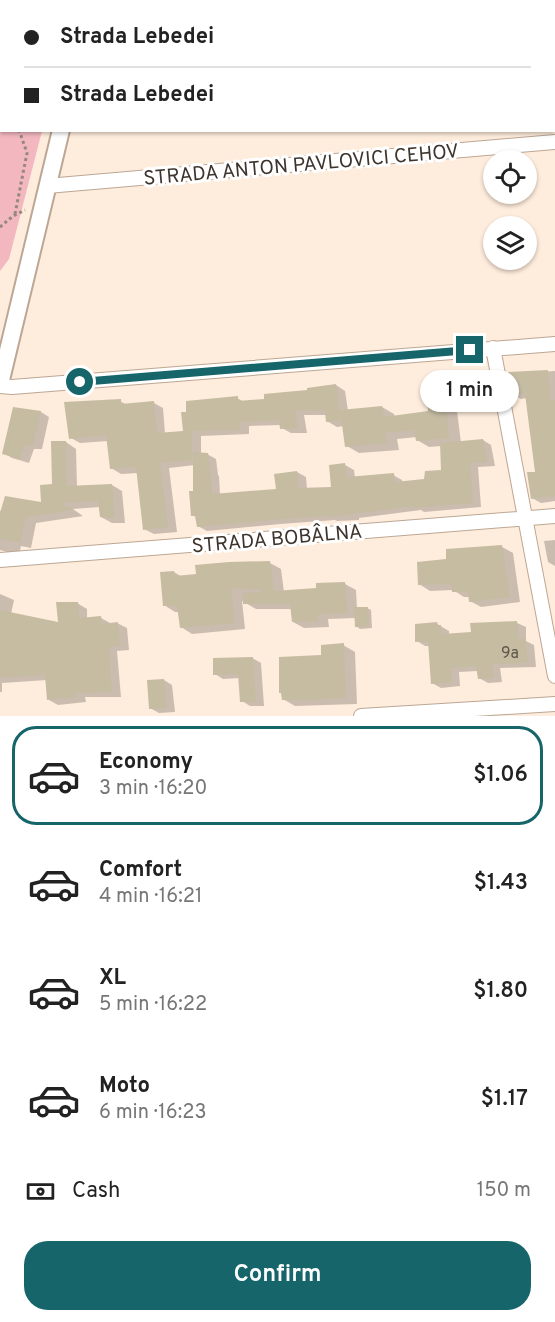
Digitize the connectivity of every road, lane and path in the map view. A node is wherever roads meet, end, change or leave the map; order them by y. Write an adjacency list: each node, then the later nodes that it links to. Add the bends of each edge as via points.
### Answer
1 (20, 132): 6 (path, via 27,153)
2 (60, 132): 4 (street)
3 (555, 142): 4 (street, STRADA ANTON PAVLOVICI CEHOV)
4 (47, 186): 11 (street)
5 (29, 208): 6 (path)
6 (15, 214): 7 (path)
7 (0, 227)
8 (0, 336): 11 (street)
9 (555, 344): 10 (street)
10 (493, 348): 12 (street); 14 (street)
11 (7, 352): 12 (street)
12 (0, 385)
13 (555, 516): 14 (street, STRADA BOBÂLNA)
14 (525, 518): 15 (street, STRADA BOBÂLNA); 16 (street)
15 (0, 560)
16 (555, 676)
17 (555, 704): 18 (street)
18 (360, 716)

